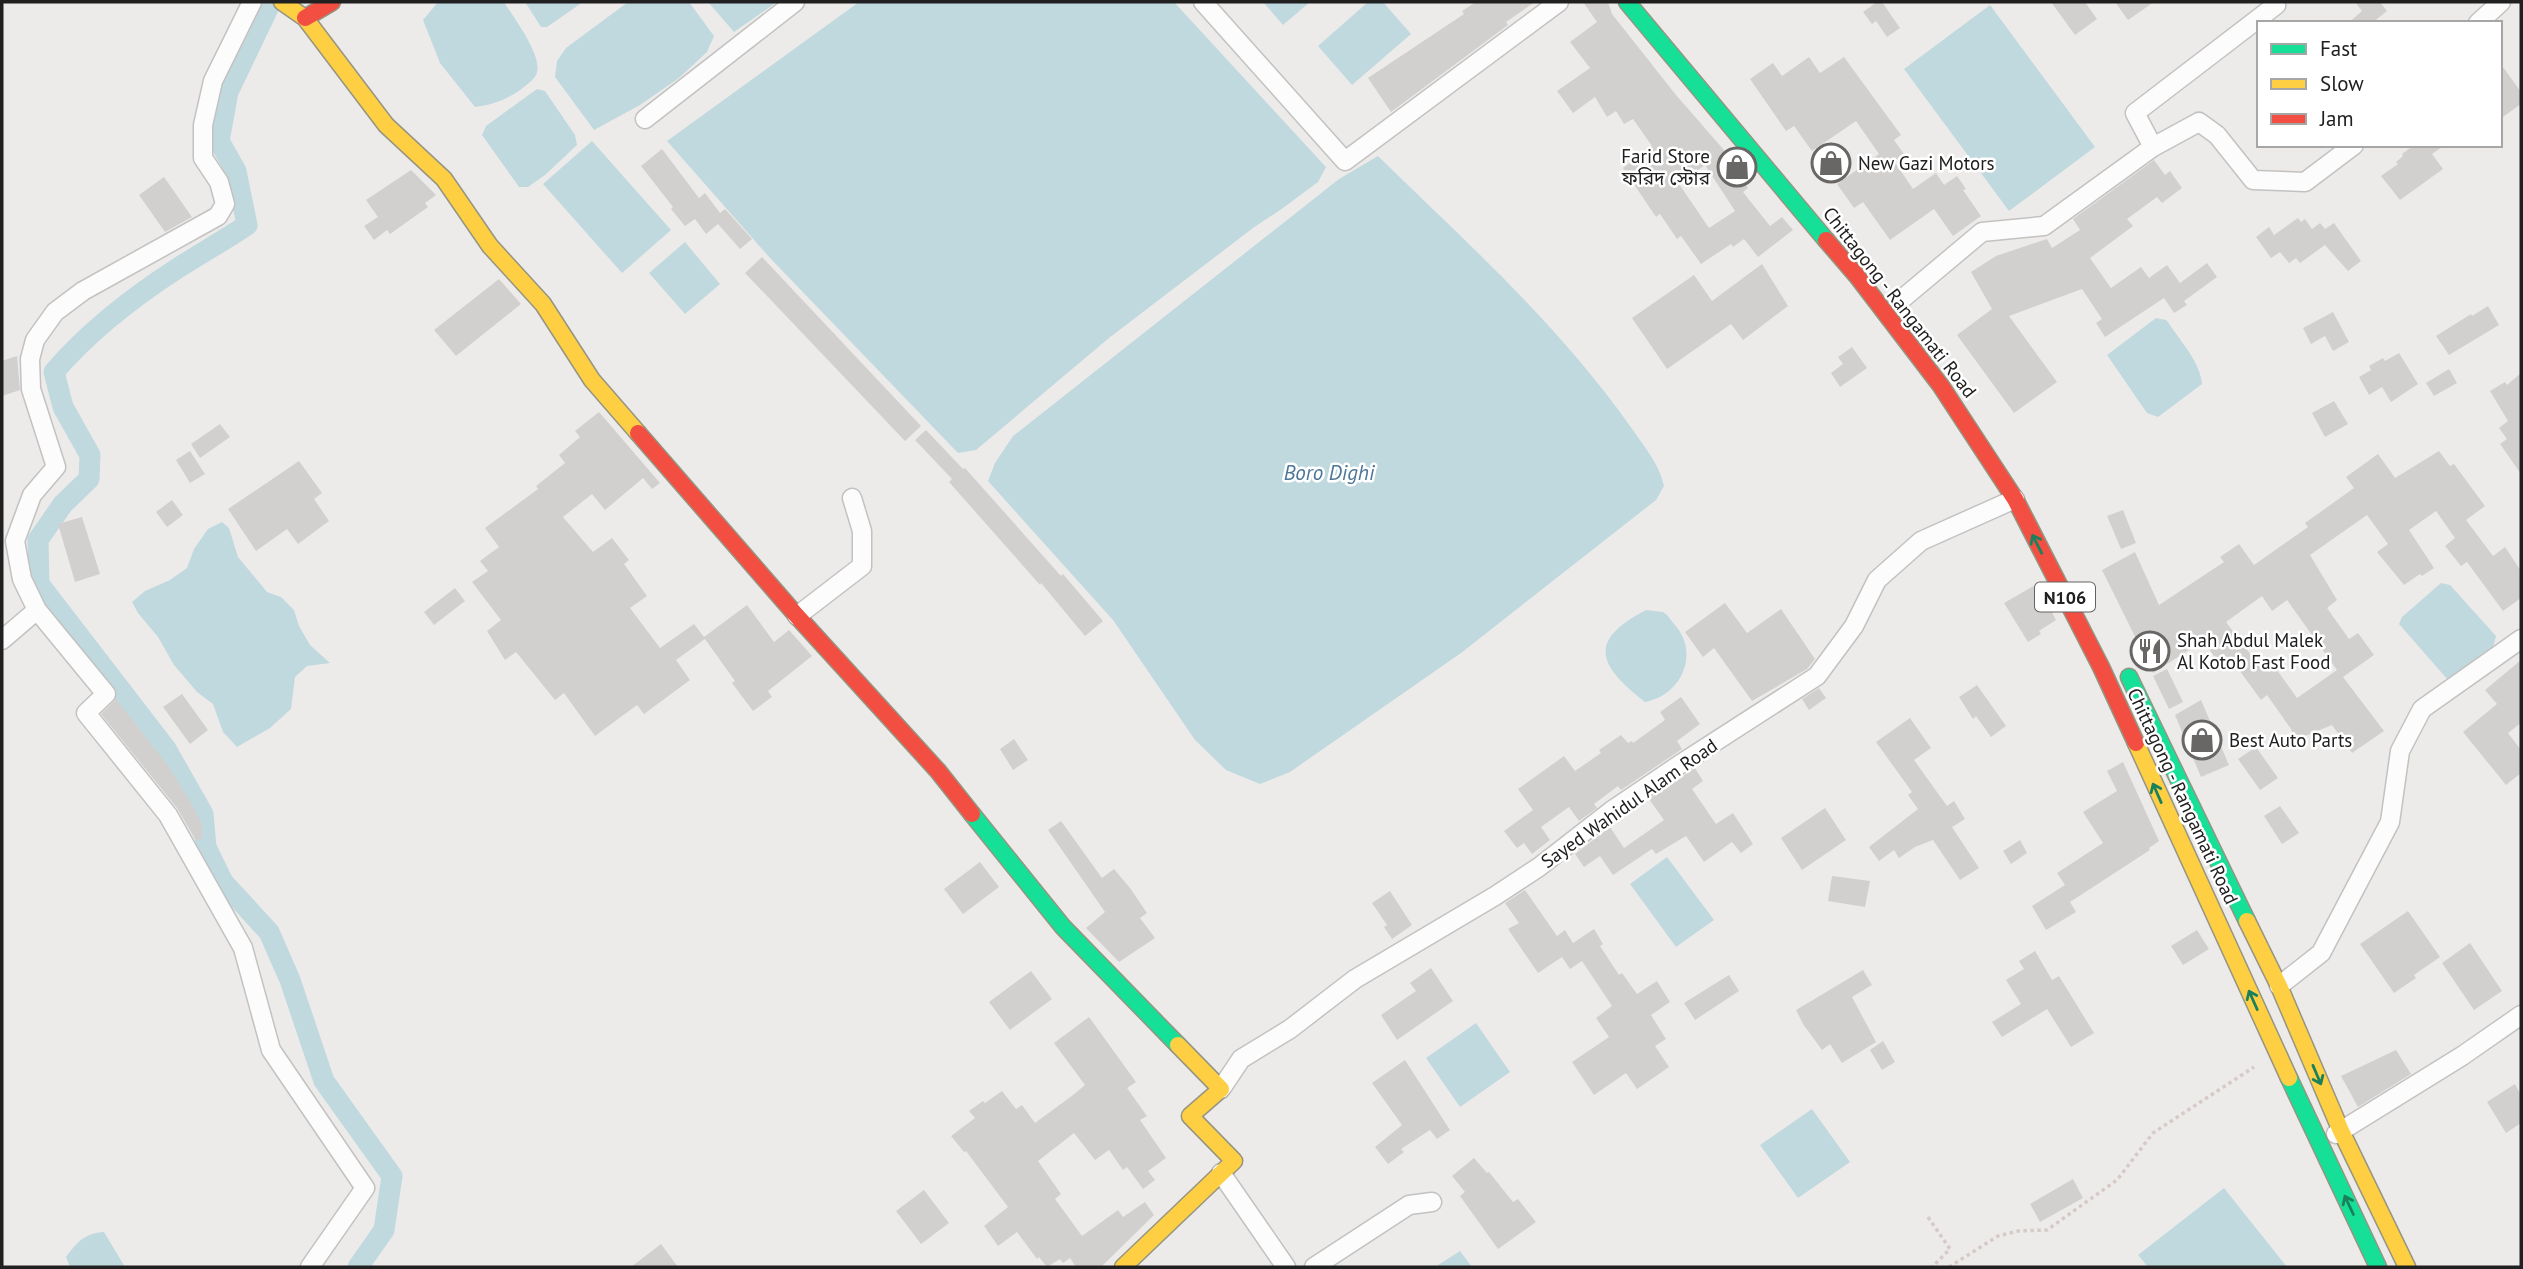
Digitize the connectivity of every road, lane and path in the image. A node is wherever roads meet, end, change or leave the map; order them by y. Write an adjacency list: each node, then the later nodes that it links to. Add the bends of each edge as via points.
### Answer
1 (252, 2): 18 (street, via 213,81 202,125 203,158 219,182 225,204 218,216 83,290 55,312 34,340 32,390 56,467 32,495 15,541 22,579)
2 (282, 2): 10 (main road)
3 (332, 2): 10 (main road)
4 (795, 2): 12 (street)
5 (1203, 2): 6 (street, via 1345,161)
6 (1559, 2)
7 (1627, 2): 17 (main road, Chittagong - Rangamati Road / N106, via 1857,276 1941,386)
8 (2275, 2): 13 (street, via 2135,113)
9 (2501, 2): 11 (street)
10 (305, 18): 19 (main road, via 386,125 444,179 490,246 543,304 592,380)
11 (2480, 21)
12 (645, 119)
13 (2153, 147): 14 (street, via 2199,122 2217,135 2253,180 2305,182); 15 (street, via 2045,226 1982,232)
14 (2351, 147)
15 (1902, 299)
16 (852, 498): 19 (street, via 862,531 862,566)
17 (2015, 499): 25 (main road, Chittagong - Rangamati Road / N106, one-way to 17, via 2101,667); 26 (street, Sayed Wahidul Alam Road, via 1921,541 1877,580 1854,626 1817,676 1611,811 1495,896 1355,979 1290,1029 1241,1059)
18 (37, 610): 21 (street); 32 (street, via 106,694 86,713 167,815 243,948 271,1050 365,1188)
19 (797, 616): 26 (main road, via 939,772 1063,927)
20 (2521, 639): 23 (street, via 2422,709 2400,751 2390,822 2321,953)
21 (2, 640)
22 (2122, 663): 23 (main road, Chittagong - Rangamati Road)
23 (2279, 986): 27 (main road, Chittagong - Rangamati Road, one-way to 27)
24 (2521, 1015): 27 (street)
25 (2277, 1053): 28 (main road, Chittagong - Rangamati Road / N106); 37 (path, via 2153,1133 2118,1180 2047,1230 1998,1236)
26 (1221, 1089): 29 (main road, via 1190,1116 1234,1161)
27 (2341, 1131): 28 (street); 39 (main road, Chittagong - Rangamati Road)
28 (2320, 1144): 38 (main road, Chittagong - Rangamati Road / N106, one-way to 28)
29 (1222, 1173): 33 (main road); 34 (street)
30 (1432, 1202): 35 (street, via 1409,1205)
31 (1928, 1217): 36 (path, via 1950,1249)
32 (310, 1267)
33 (1123, 1267)
34 (1286, 1267)
35 (1314, 1267)
36 (1932, 1267)
37 (1949, 1267)
38 (2378, 1267)
39 (2407, 1267)

